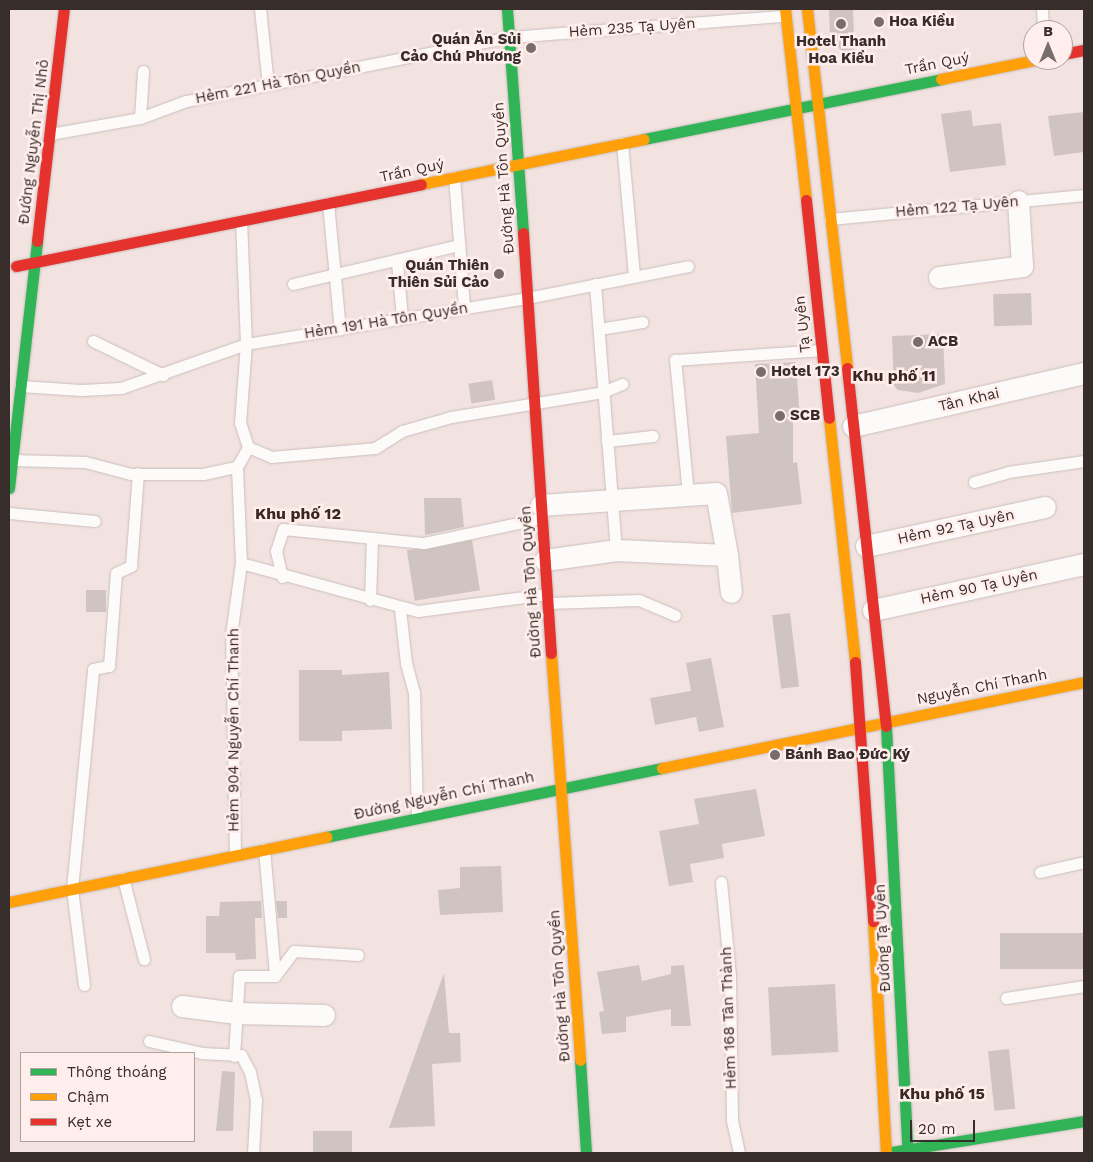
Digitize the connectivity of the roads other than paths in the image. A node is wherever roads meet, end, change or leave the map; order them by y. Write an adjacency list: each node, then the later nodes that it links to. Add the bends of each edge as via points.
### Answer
1 (64, 9): 13 (main road, Đường Nguyễn Thị Nhỏ)
2 (260, 9): 9 (lane)
3 (507, 9): 6 (main road, Đường Hà Tôn Quyền)
4 (807, 9): 10 (main road)
5 (785, 12): 6 (lane, Hẻm 235 Tạ Uyên); 11 (main road, Tạ Uyên)
6 (509, 37): 9 (lane, Hẻm 221 Hà Tôn Quyền); 15 (main road, Đường Hà Tôn Quyền)
7 (1023, 62): 10 (main road, Trần Quý)
8 (143, 71): 12 (lane)
9 (268, 85): 12 (lane, Hẻm 221 Hà Tôn Quyền, via 186,101)
10 (817, 103): 11 (main road, Trần Quý); 20 (main road)
11 (795, 108): 14 (main road, Trần Quý); 40 (main road, Tạ Uyên)
12 (140, 118): 13 (lane, Hẻm 221 Hà Tôn Quyền)
13 (50, 134): 24 (main road, Đường Nguyễn Thị Nhỏ)
14 (622, 143): 15 (main road, Trần Quý); 28 (lane)
15 (518, 164): 16 (main road, Trần Quý); 32 (main road, Đường Hà Tôn Quyền)
16 (454, 177): 19 (main road, Trần Quý); 22 (lane)
17 (1084, 195): 18 (lane, Hẻm 122 Tạ Uyên)
18 (1018, 201): 20 (lane, Hẻm 122 Tạ Uyên); 29 (street, via 1022,266)
19 (328, 203): 21 (main road, Trần Quý); 27 (lane)
20 (830, 218): 49 (main road)
21 (241, 221): 24 (main road, Trần Quý); 39 (lane)
22 (459, 245): 25 (lane); 33 (lane)
23 (18, 248): 24 (main road, Trần Quý, via 15,271)
24 (35, 262): 42 (main road, Đường Nguyễn Thị Nhỏ)
25 (397, 262): 27 (lane); 34 (lane)
26 (688, 266): 28 (lane, Hẻm 191 Hà Tôn Quyền)
27 (335, 276): 30 (lane); 36 (lane)
28 (634, 276): 31 (lane, Hẻm 191 Hà Tôn Quyền)
29 (939, 277)
30 (293, 284)
31 (595, 284): 32 (lane, Hẻm 191 Hà Tôn Quyền); 37 (lane)
32 (527, 298): 33 (lane, Hẻm 191 Hà Tôn Quyền); 48 (main road, Đường Hà Tôn Quyền)
33 (464, 308): 34 (lane, Hẻm 191 Hà Tôn Quyền)
34 (402, 318): 36 (lane, Hẻm 191 Hà Tôn Quyền)
35 (642, 322): 37 (lane)
36 (340, 329): 39 (lane, Hẻm 191 Hà Tôn Quyền)
37 (598, 329): 47 (lane)
38 (93, 341): 44 (lane)
39 (246, 344): 44 (lane, Hẻm 191 Hà Tôn Quyền); 53 (lane, via 240,423)
40 (821, 350): 50 (main road, Tạ Uyên); 60 (lane, via 675,360)
41 (9, 361): 42 (main road)
42 (23, 363): 46 (main road, Đường Nguyễn Thị Nhỏ)
43 (1084, 373): 49 (street, Tân Khai)
44 (163, 374): 46 (lane, Hẻm 191 Hà Tôn Quyền, via 122,388 81,390)
45 (622, 384): 47 (lane)
46 (15, 385): 54 (main road, Đường Nguyễn Thị Nhỏ)
47 (603, 392): 48 (lane); 52 (lane)
48 (534, 404): 53 (lane, via 418,426 402,431 375,448 271,457); 63 (main road, Đường Hà Tôn Quyền)
49 (853, 426): 50 (main road); 67 (main road)
50 (830, 431): 82 (main road, Tạ Uyên)
51 (652, 436): 52 (lane)
52 (607, 441): 61 (lane)
53 (248, 447): 56 (lane)
54 (12, 460): 57 (lane, via 85,462); 59 (main road, Đường Nguyễn Thị Nhỏ)
55 (1084, 461): 58 (lane, via 1008,472)
56 (237, 467): 57 (lane, via 203,474); 71 (lane, Hẻm 904 Nguyễn Chí Thanh)
57 (138, 473): 91 (lane, via 131,566 116,572 109,666 93,669)
58 (974, 482)
59 (9, 488)
60 (688, 494): 61 (street); 69 (street, via 716,493)
61 (612, 498): 63 (street); 68 (lane)
62 (1045, 507): 67 (street, Hẻm 92 Tạ Uyên)
63 (542, 512): 66 (lane, via 424,543); 70 (main road, Đường Hà Tôn Quyền)
64 (9, 513): 65 (lane)
65 (95, 522)
66 (372, 540): 73 (lane, via 282,529 276,551); 76 (lane)
67 (866, 546): 78 (main road)
68 (616, 550): 69 (street); 70 (street)
69 (727, 555): 74 (street)
70 (545, 560): 75 (main road, Đường Hà Tôn Quyền)
71 (241, 564): 73 (lane); 86 (lane, Hẻm 904 Nguyễn Chí Thanh, via 231,635)
72 (1084, 564): 78 (street, Hẻm 90 Tạ Uyên)
73 (282, 577): 76 (lane)
74 (731, 592)
75 (548, 599): 77 (lane, via 418,611); 79 (lane, via 639,600); 83 (main road, Đường Hà Tôn Quyền)
76 (370, 600): 77 (lane)
77 (400, 609): 84 (lane, via 406,663 414,692)
78 (873, 610): 81 (main road)
79 (675, 615)
80 (1084, 682): 81 (main road, Nguyễn Chí Thanh)
81 (886, 722): 82 (main road, Đường Nguyễn Chí Thanh); 105 (main road, Đường Tạ Uyên)
82 (862, 726): 83 (main road, Đường Nguyễn Chí Thanh); 109 (main road, Đường Tạ Uyên)
83 (561, 788): 84 (main road, Đường Nguyễn Chí Thanh); 107 (main road, Đường Hà Tôn Quyền)
84 (417, 818): 85 (main road, Đường Nguyễn Chí Thanh)
85 (264, 849): 86 (main road, Đường Nguyễn Chí Thanh); 95 (lane)
86 (235, 855): 89 (main road, Đường Nguyễn Chí Thanh)
87 (1084, 862): 88 (lane)
88 (1040, 872)
89 (123, 878): 91 (main road, Đường Nguyễn Chí Thanh); 94 (lane)
90 (721, 882): 108 (lane, Hẻm 168 Tân Thành, via 730,976 732,1120)
91 (72, 889): 92 (main road, Đường Nguyễn Chí Thanh); 96 (lane)
92 (9, 902)
93 (358, 955): 95 (lane, via 294,951)
94 (144, 959)
95 (275, 976): 100 (lane, via 239,976)
96 (84, 985)
97 (1084, 986): 98 (lane)
98 (1006, 998)
99 (182, 1006): 100 (street)
100 (237, 1013): 101 (street); 103 (lane)
101 (324, 1015)
102 (149, 1041): 103 (lane)
103 (238, 1056): 106 (lane, via 250,1072 256,1100)
104 (1084, 1121): 105 (main road)
105 (908, 1152): 109 (main road)
106 (253, 1153)
107 (586, 1153)
108 (739, 1153)
109 (883, 1153)

